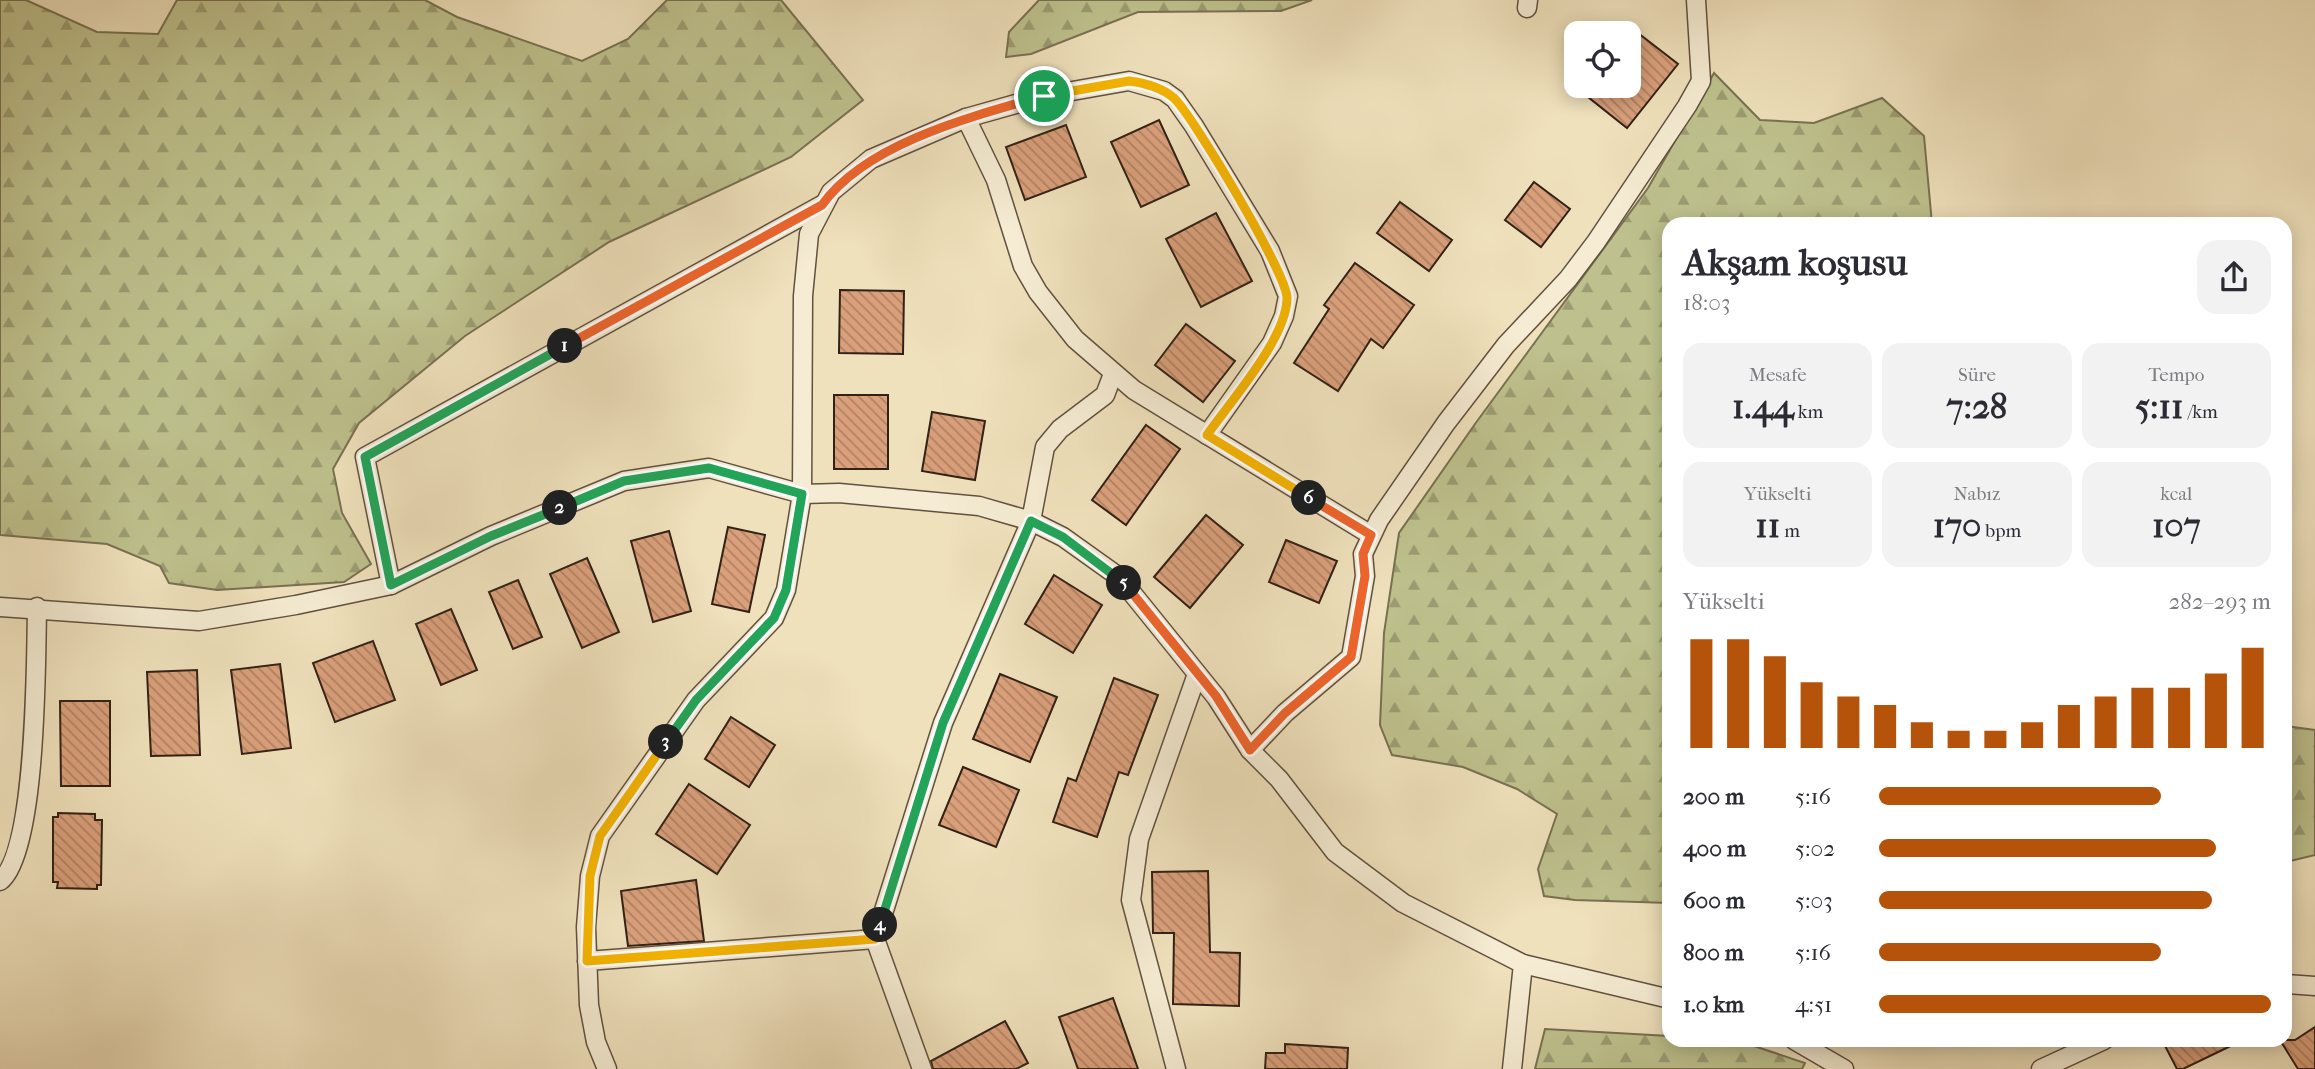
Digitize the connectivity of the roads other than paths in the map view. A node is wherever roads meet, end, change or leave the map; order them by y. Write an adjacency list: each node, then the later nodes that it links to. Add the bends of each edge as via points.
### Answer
1 (1696, 0): 8 (street, via 1701,80 1687,106 1596,242 1506,345 1446,423)
2 (966, 118): 3 (street, via 856,169); 4 (street, via 996,180 1023,266 1055,316); 5 (street, via 1044,96 1129,81 1152,86 1175,99 1270,251 1288,296 1272,343)
3 (822, 205): 6 (street, via 808,234 803,296); 9 (street, via 365,457)
4 (1113, 374): 5 (street); 7 (street, via 1105,396 1059,429 1045,447)
5 (1207, 435): 8 (street)
6 (802, 494): 7 (street, via 839,493 979,506); 9 (street, via 709,468 624,481 491,536); 16 (street, via 786,590 774,618 696,700 600,836 590,876)
7 (1031, 521): 12 (street, via 1063,537 1119,577); 15 (street, via 943,723)
8 (1371, 535): 13 (street, via 1363,554 1365,576 1351,657 1285,713)
9 (391, 585): 11 (street, via 199,621)
10 (0, 607): 11 (street)
11 (37, 607): 14 (street, via 22,839 11,868)
12 (1198, 674): 13 (street); 25 (street, via 1139,839 1131,900)
13 (1250, 750): 17 (street, via 1279,779 1335,852 1403,903)
14 (0, 881)
15 (875, 939): 16 (street); 24 (street)
16 (587, 961): 23 (street, via 589,1005)
17 (1523, 964): 20 (street); 26 (street)
18 (2292, 984): 19 (street)
19 (2315, 985)
20 (1662, 997)
21 (1806, 1047): 27 (street)
22 (2089, 1047): 28 (street)
23 (607, 1069)
24 (922, 1069)
25 (1177, 1069)
26 (1512, 1069)
27 (1844, 1069)
28 (2041, 1069)

